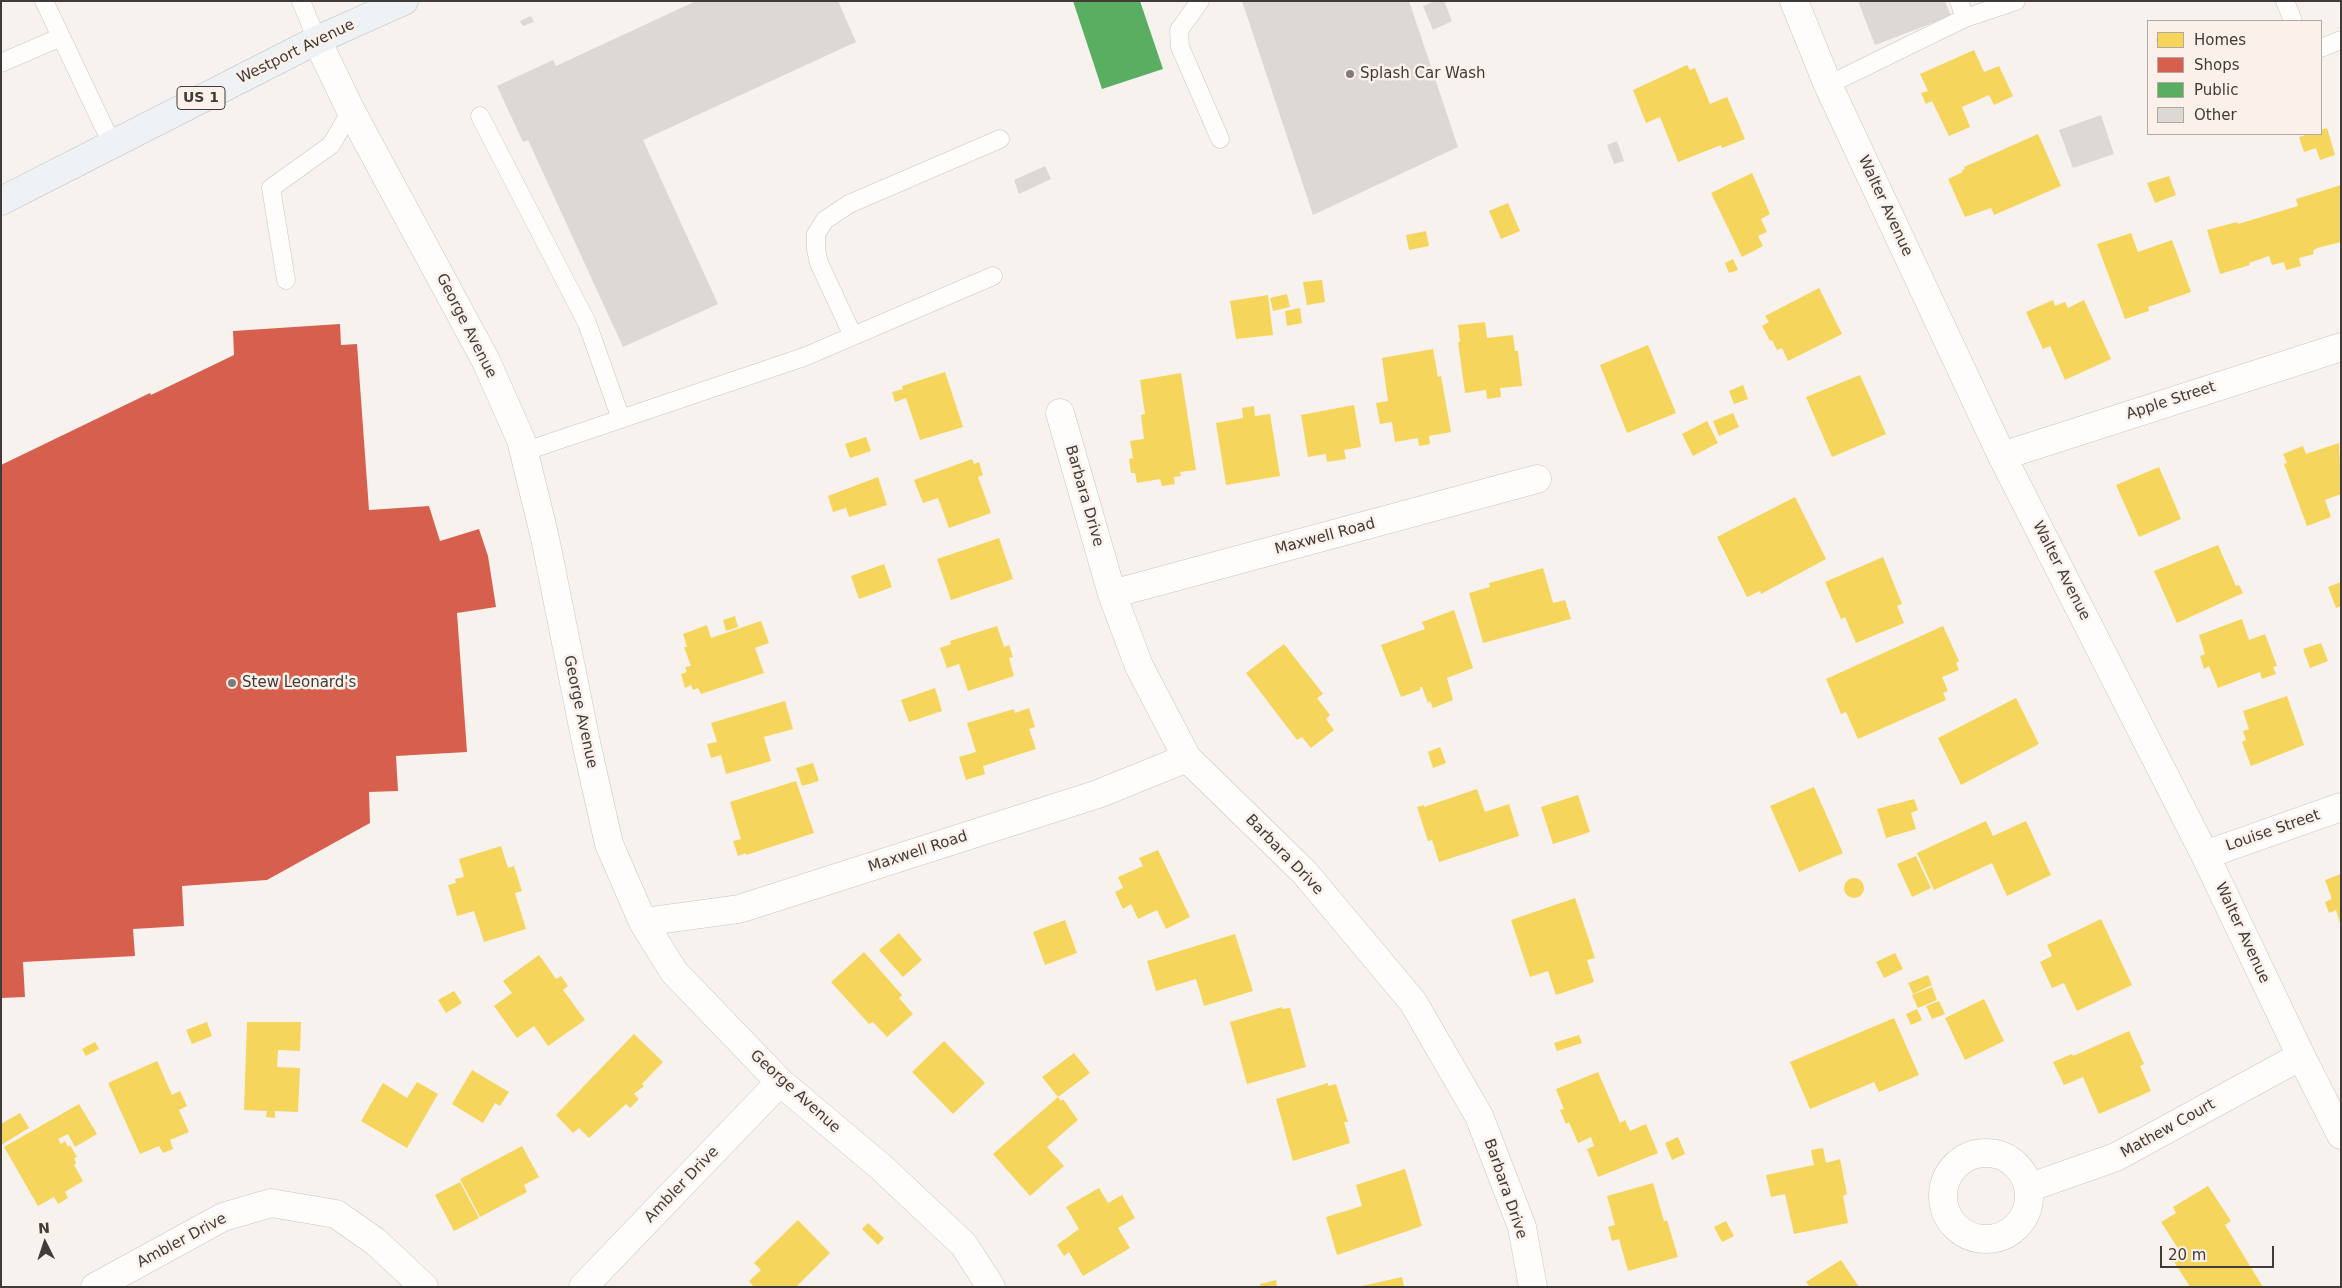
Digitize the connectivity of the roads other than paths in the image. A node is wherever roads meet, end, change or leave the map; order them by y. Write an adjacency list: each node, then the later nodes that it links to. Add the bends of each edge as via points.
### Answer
1 (44, 1): 10 (lane)
2 (301, 1): 11 (lane)
3 (404, 1): 11 (main road, Westport Avenue / US 1)
4 (1200, 1): 19 (lane, via 1179,30 1180,47)
5 (1794, 1): 15 (street, Walter Avenue)
6 (2016, 1): 8 (lane)
7 (2285, 1): 9 (lane)
8 (1962, 10): 15 (lane)
9 (2293, 20)
10 (61, 37): 14 (lane); 20 (lane)
11 (317, 40): 16 (street, George Avenue); 20 (main road, Westport Avenue / US 1)
12 (2341, 40): 13 (lane)
13 (2322, 48)
14 (1, 63)
15 (1828, 85): 29 (street, Walter Avenue)
16 (351, 111): 23 (lane, via 331,144 271,188); 28 (street, George Avenue, via 486,361 521,440)
17 (480, 116): 27 (lane, via 587,323)
18 (1000, 139): 24 (lane, via 849,204 825,220 816,234 819,263)
19 (1220, 139)
20 (112, 144): 21 (main road, Westport Avenue / US 1)
21 (1, 201)
22 (992, 276): 24 (lane)
23 (286, 280)
24 (853, 336): 27 (lane, via 804,357)
25 (2341, 347): 29 (street, Apple Street)
26 (1060, 413): 31 (street, Barbara Drive)
27 (621, 419): 28 (lane)
28 (523, 452): 35 (street, George Avenue, via 545,538 586,747 609,844)
29 (2002, 456): 34 (street, Walter Avenue)
30 (1537, 479): 31 (street, Maxwell Road)
31 (1112, 594): 32 (street, Barbara Drive, via 1139,666)
32 (1187, 758): 35 (street, Maxwell Road, via 1098,794 739,909); 44 (street, Barbara Drive, via 1305,873 1413,1002 1479,1116 1522,1227)
33 (2341, 807): 34 (street, Louise Street)
34 (2205, 855): 36 (street, Walter Avenue)
35 (643, 922): 37 (street, George Avenue, via 674,972)
36 (2301, 1056): 38 (street, Walter Avenue); 39 (street, Mathew Court, via 2116,1157)
37 (780, 1082): 42 (street, Ambler Drive); 43 (street, George Avenue, via 881,1167 964,1245)
38 (2341, 1135)
39 (2028, 1188)
40 (95, 1287): 41 (street, Ambler Drive, via 223,1217 270,1202 336,1214 376,1242)
41 (424, 1287)
42 (583, 1287)
43 (991, 1287)
44 (1532, 1287)

